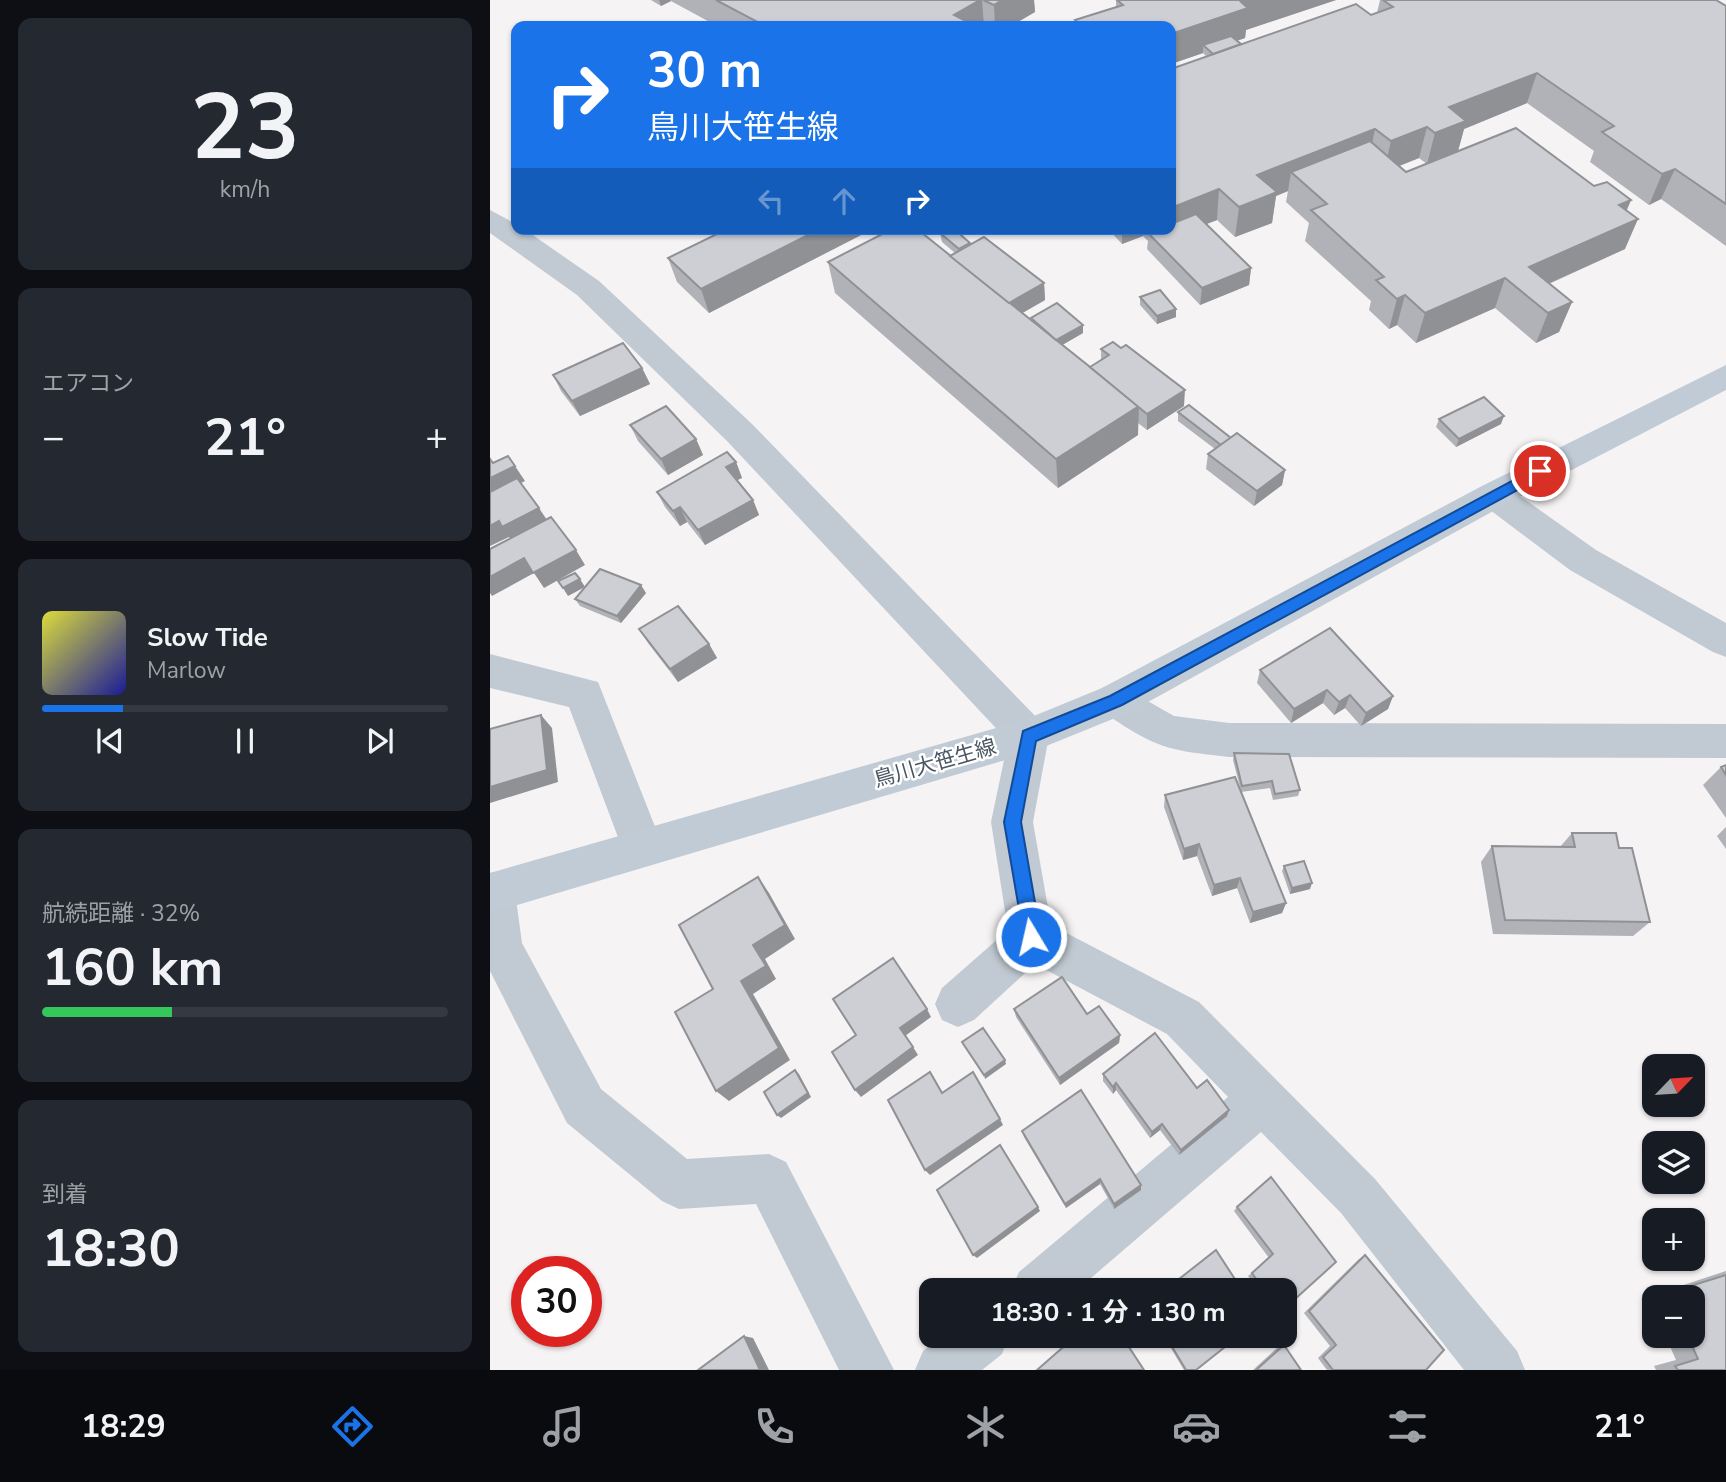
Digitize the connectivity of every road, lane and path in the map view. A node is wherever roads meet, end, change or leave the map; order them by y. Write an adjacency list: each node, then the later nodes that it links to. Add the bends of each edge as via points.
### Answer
1 (490, 219): 2 (street)
2 (511, 234)
3 (513, 235): 9 (street, via 588,288 731,424)
4 (1726, 376): 5 (street, 鳥川大笹生線)
5 (1494, 495): 6 (street, via 1583,561); 8 (street, 鳥川大笹生線)
6 (1726, 641)
7 (490, 670): 11 (street, via 584,694)
8 (1116, 701): 9 (street, 鳥川大笹生線); 10 (street, via 1167,732 1229,740)
9 (1029, 736): 11 (street, 鳥川大笹生線); 13 (street, via 1012,822)
10 (1726, 741)
11 (642, 847): 12 (street, 鳥川大笹生線)
12 (492, 892): 19 (street, via 500,947 584,1106 679,1184 769,1179)
13 (1031, 937): 14 (street); 15 (street, via 1183,1018)
14 (958, 1004)
15 (1262, 1100): 16 (street); 18 (street, via 1358,1196)
16 (1051, 1278)
17 (968, 1348): 20 (street)
18 (1486, 1366)
19 (867, 1370)
20 (942, 1370)

